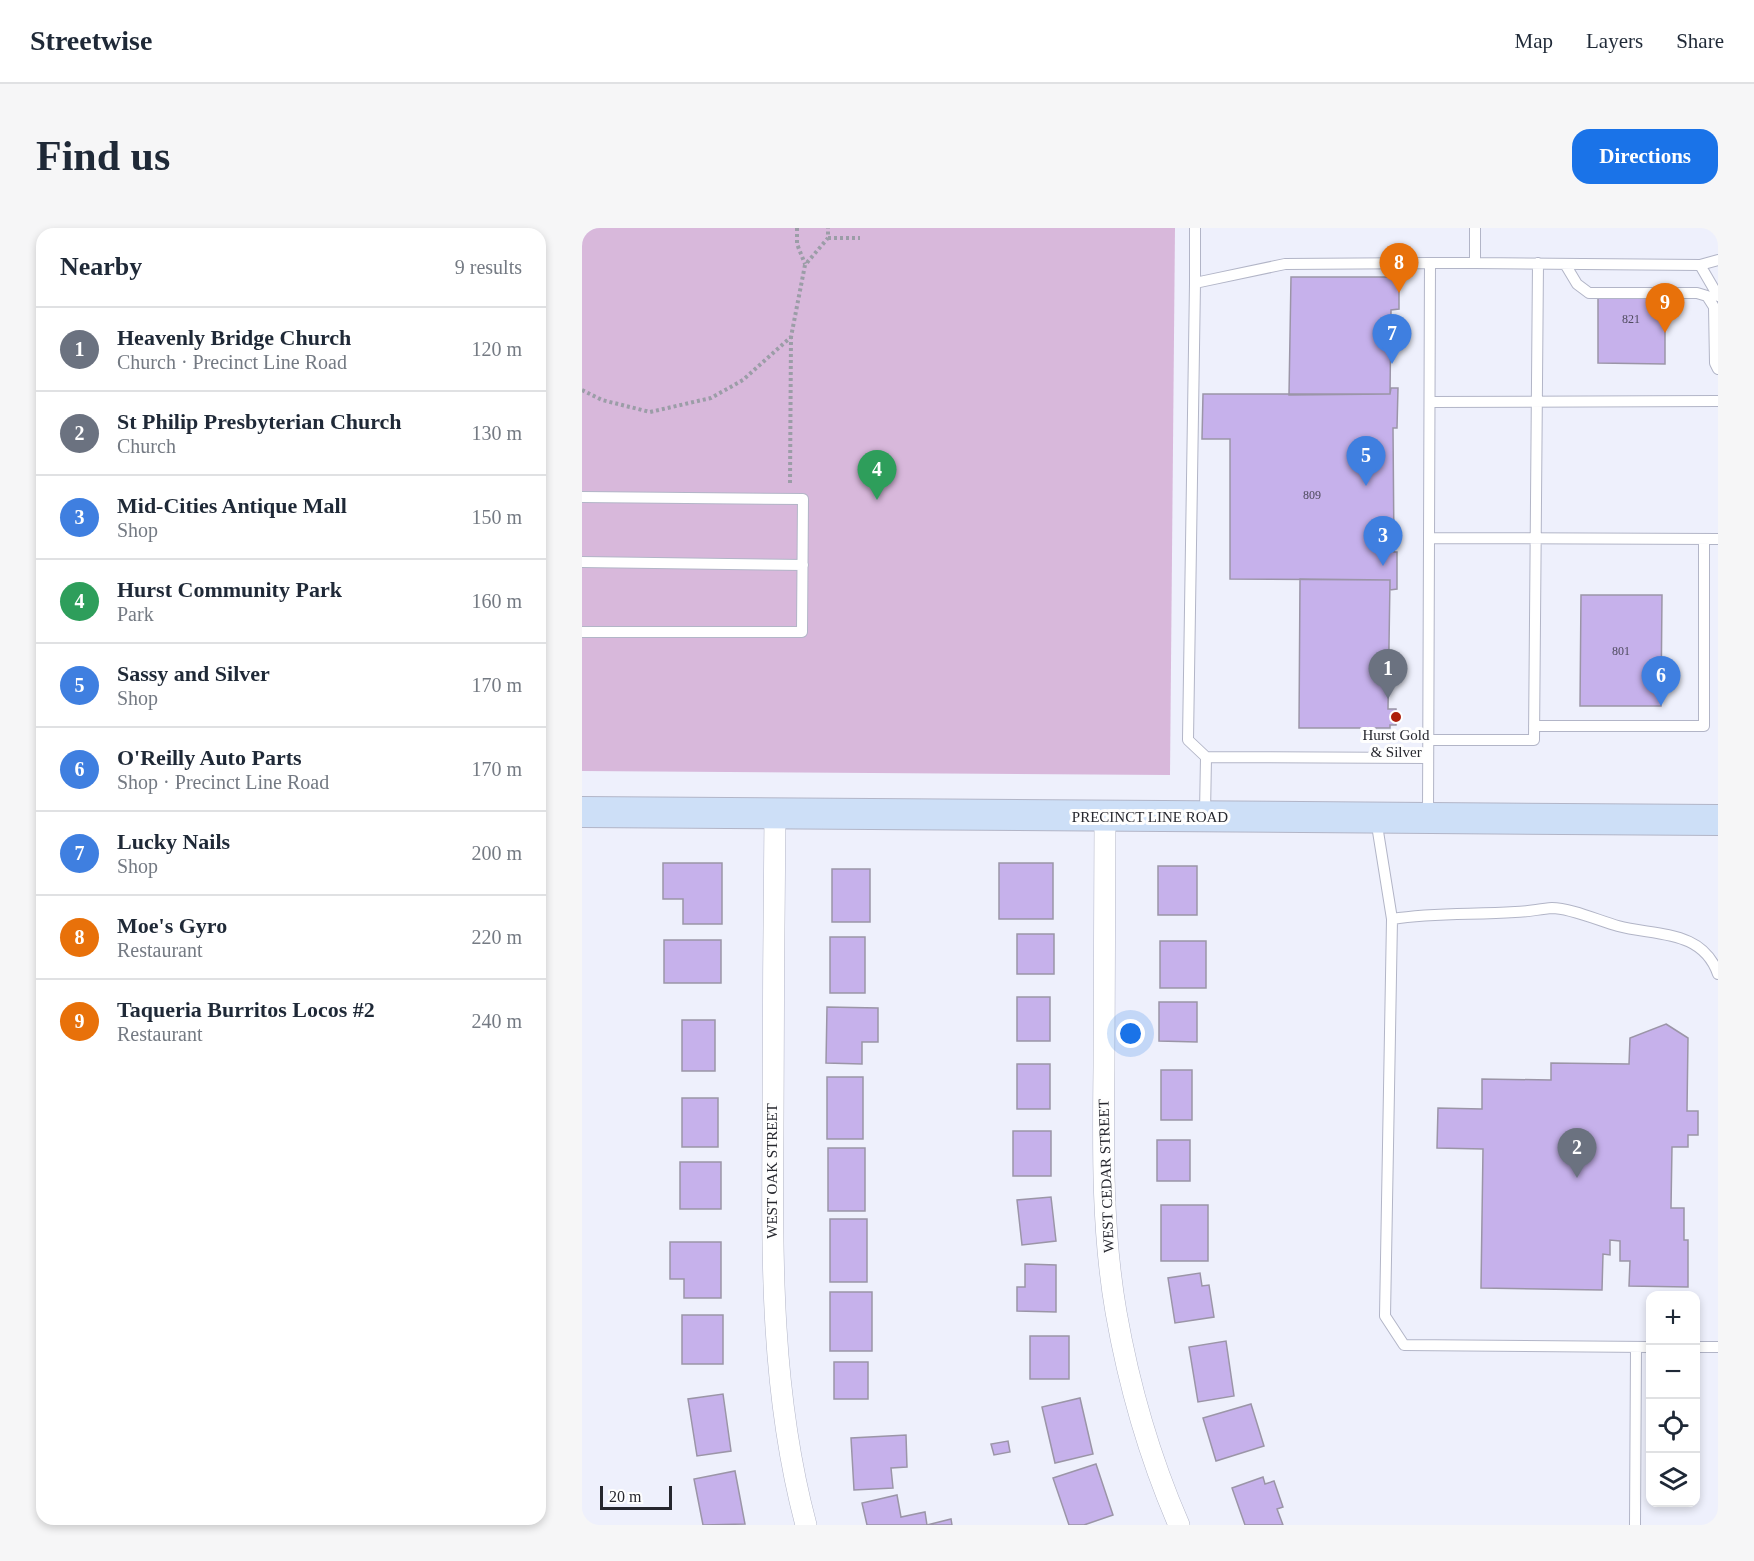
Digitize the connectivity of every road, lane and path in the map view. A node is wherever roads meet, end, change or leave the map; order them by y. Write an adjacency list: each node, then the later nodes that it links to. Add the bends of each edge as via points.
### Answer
1 (797, 228): 12 (path, via 797,244)
2 (828, 228): 5 (path)
3 (1195, 228): 14 (lane)
4 (1475, 228): 9 (lane)
5 (828, 238): 6 (path); 12 (path)
6 (860, 238)
7 (1718, 260): 13 (lane)
8 (1430, 263): 9 (lane); 14 (lane, via 1286,264); 20 (lane)
9 (1475, 263): 10 (lane)
10 (1538, 263): 11 (lane); 21 (lane)
11 (1565, 264): 13 (lane); 17 (lane, via 1577,284 1589,293 1707,296 1714,307)
12 (805, 265): 16 (path)
13 (1700, 265): 15 (lane)
14 (1195, 283): 33 (lane, via 1188,740)
15 (1718, 296)
16 (791, 336): 18 (path, via 743,380 711,398 675,408 650,412 602,400); 23 (path)
17 (1718, 369)
18 (582, 390)
19 (1718, 400): 21 (lane)
20 (1430, 402): 21 (lane); 24 (lane)
21 (1536, 402): 25 (lane)
22 (582, 497): 23 (lane)
23 (790, 499): 29 (lane, via 803,499)
24 (1429, 538): 25 (lane); 32 (lane)
25 (1534, 538): 26 (lane); 31 (lane)
26 (1704, 539): 27 (lane); 31 (lane, via 1704,726)
27 (1718, 539)
28 (582, 562): 29 (lane)
29 (803, 565): 30 (lane, via 802,632)
30 (582, 632)
31 (1534, 726): 32 (lane, via 1534,740)
32 (1428, 740): 34 (lane)
33 (1206, 757): 34 (lane); 38 (lane)
34 (1428, 758): 40 (lane)
35 (582, 812): 36 (main road, PRECINCT LINE ROAD)
36 (775, 814): 37 (main road, PRECINCT LINE ROAD); 48 (street, WEST OAK STREET, via 774,1322 786,1434)
37 (1105, 817): 38 (main road, PRECINCT LINE ROAD); 49 (street, WEST CEDAR STREET, via 1103,1165 1107,1246 1135,1402 1151,1458)
38 (1205, 818): 39 (main road, PRECINCT LINE ROAD)
39 (1376, 818): 40 (main road, PRECINCT LINE ROAD); 42 (lane)
40 (1428, 818): 41 (main road, PRECINCT LINE ROAD)
41 (1718, 820)
42 (1392, 919): 43 (lane, via 1431,912 1554,908 1622,927 1675,934 1702,950); 44 (lane, via 1385,1316 1404,1345)
43 (1718, 974)
44 (1636, 1347): 45 (lane); 50 (lane)
45 (1646, 1347)
46 (1700, 1347): 47 (lane)
47 (1718, 1347)
48 (806, 1525)
49 (1179, 1525)
50 (1635, 1525)

